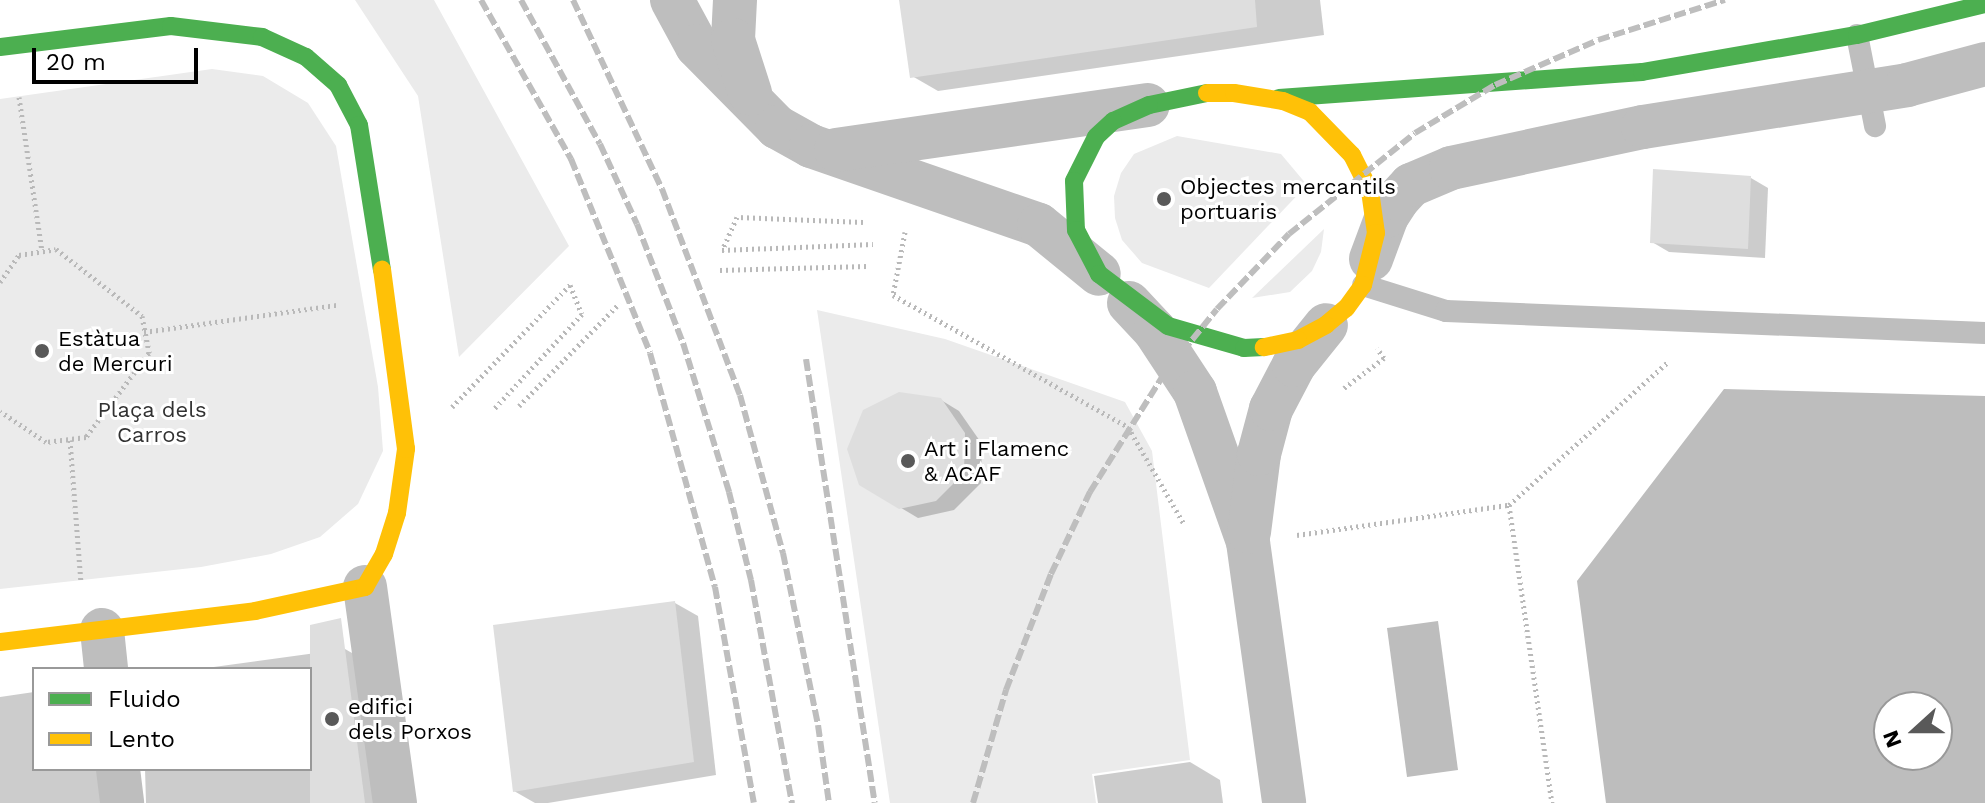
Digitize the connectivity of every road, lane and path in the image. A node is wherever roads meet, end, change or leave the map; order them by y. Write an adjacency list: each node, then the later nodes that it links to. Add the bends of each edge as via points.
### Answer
1 (672, 0): 10 (street, via 697,46)
2 (735, 0): 10 (street, via 737,63)
3 (1985, 4): 4 (street)
4 (1857, 35): 7 (street, via 1642,72); 9 (lane)
5 (6, 46): 15 (path); 21 (street, via 171,26 262,37 306,57 338,85 359,125)
6 (1985, 64): 9 (street, via 1907,85)
7 (1259, 97): 8 (street, via 1207,93); 18 (street, via 1310,112 1352,155 1370,191 1376,233)
8 (1149, 105): 11 (street); 20 (street, via 1113,121 1096,137 1074,181 1076,230)
9 (1871, 108): 18 (street, via 1643,127 1451,168 1411,185 1398,199)
10 (758, 109): 11 (street, via 777,127)
11 (826, 151): 20 (street, via 1039,225)
12 (879, 222): 14 (path, via 737,217 722,250)
13 (907, 226): 33 (path, via 893,295 1128,427)
14 (873, 244)
15 (42, 250): 19 (path, via 19,255); 25 (path, via 56,249 142,316)
16 (867, 266): 17 (path)
17 (720, 270)
18 (1367, 272): 23 (lane, via 1446,311); 24 (street, via 1346,308)
19 (0, 282)
20 (1108, 282): 24 (street, via 1168,326 1215,343 1276,347); 35 (street, via 1155,331 1195,392)
21 (385, 298): 25 (path); 36 (street, via 406,449 397,513 384,554)
22 (620, 303): 27 (path)
23 (1711, 323): 26 (lane); 32 (path)
24 (1326, 325): 35 (street, via 1294,365 1271,409 1259,454)
25 (144, 332): 31 (path, via 149,353 86,437)
26 (1985, 333)
27 (519, 406)
28 (494, 409): 30 (path, via 582,314 570,285)
29 (0, 411): 31 (path, via 46,442)
30 (444, 414)
31 (70, 440): 38 (path, via 80,580)
32 (1509, 505): 34 (path); 43 (path)
33 (1190, 535)
34 (1297, 535)
35 (1248, 542): 42 (street)
36 (365, 587): 38 (street); 41 (street)
37 (0, 642): 38 (street)
38 (104, 650)
39 (118, 771): 40 (street)
40 (122, 803)
41 (395, 803)
42 (1284, 803)
43 (1552, 803)

